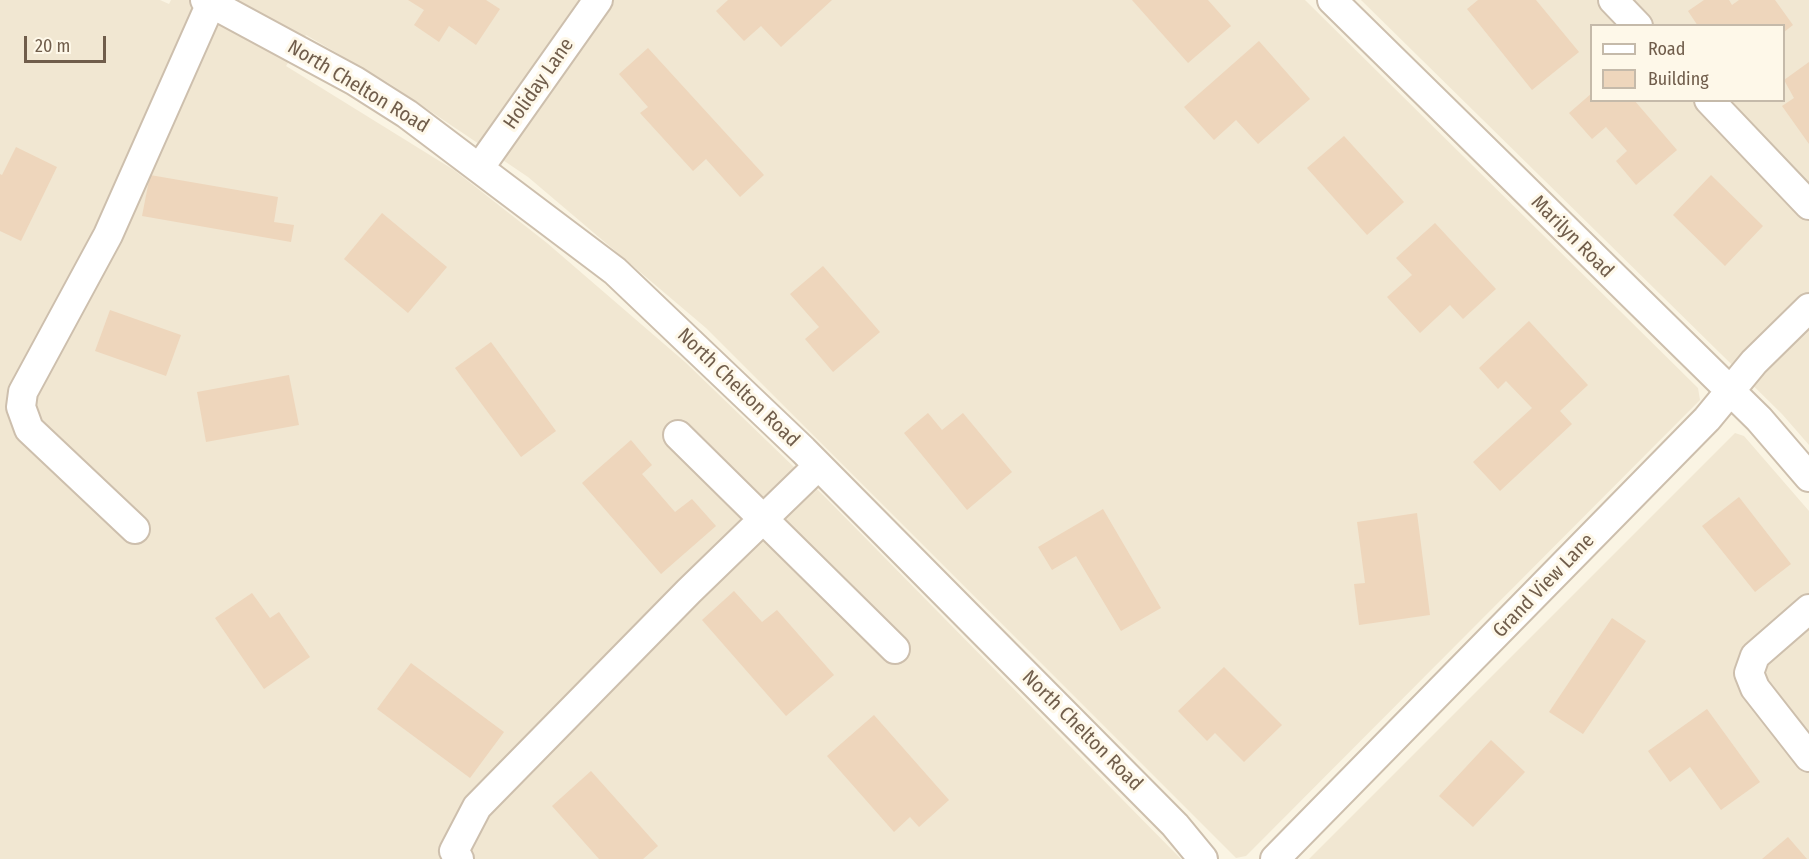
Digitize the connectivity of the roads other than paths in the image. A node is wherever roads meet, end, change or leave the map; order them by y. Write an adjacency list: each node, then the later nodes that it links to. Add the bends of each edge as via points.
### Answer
1 (598, 0): 7 (street, Holiday Lane)
2 (1332, 0): 10 (street, Marilyn Road)
3 (1613, 0): 5 (street)
4 (208, 2): 7 (street, North Chelton Road, via 355,81); 15 (street, via 108,236 22,392 21,407 29,429)
5 (1636, 24)
6 (1712, 102): 8 (street)
7 (480, 167): 12 (street, North Chelton Road, via 615,271)
8 (1809, 205)
9 (1809, 308): 10 (street, Grand View Lane)
10 (1729, 392): 13 (street, Marilyn Road, via 1759,419); 21 (street, Grand View Lane, via 1707,419)
11 (678, 435): 14 (street)
12 (819, 466): 14 (street); 20 (street, North Chelton Road, via 1175,825)
13 (1809, 477)
14 (763, 519): 17 (street); 19 (street, via 477,807 454,851)
15 (135, 529)
16 (1809, 609): 18 (street, via 1755,656 1749,673 1755,688)
17 (896, 649)
18 (1809, 757)
19 (459, 859)
20 (1203, 859)
21 (1275, 859)

